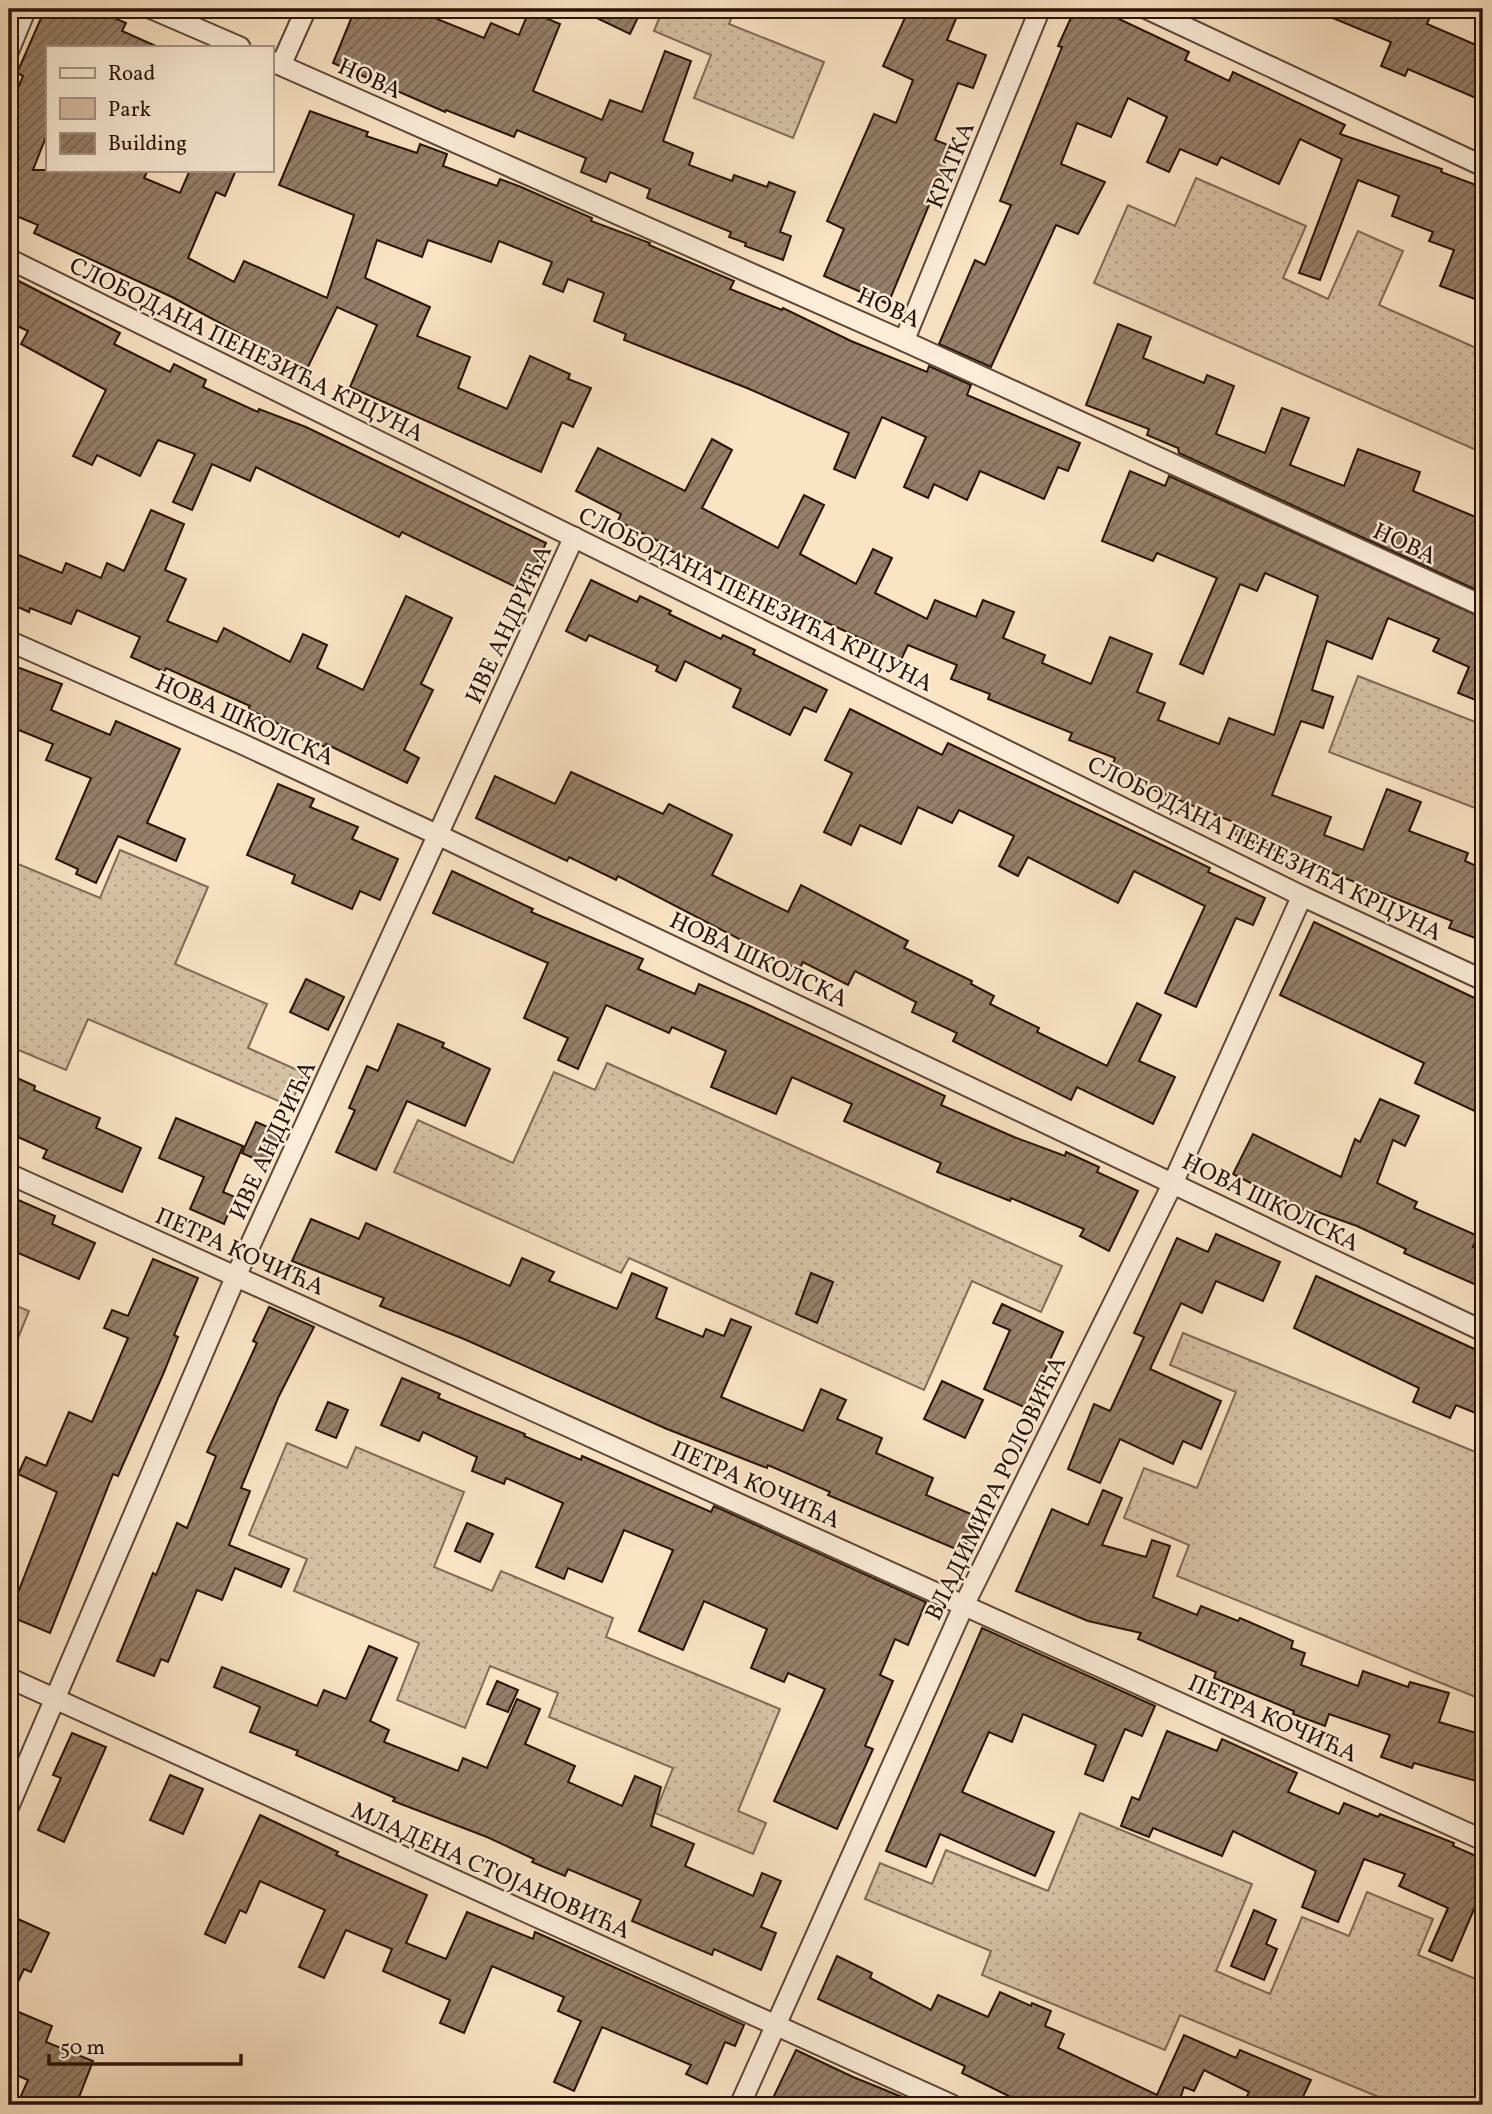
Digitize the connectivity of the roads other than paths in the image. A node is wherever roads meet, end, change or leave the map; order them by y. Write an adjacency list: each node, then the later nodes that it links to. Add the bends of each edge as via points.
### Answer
1 (26, 9): 7 (street)
2 (152, 9): 6 (street)
3 (306, 9): 8 (street)
4 (1040, 9): 11 (street, КРАТКА)
5 (1147, 9): 9 (street)
6 (238, 46)
7 (9, 50)
8 (276, 63): 11 (street, НОВА)
9 (1483, 166)
10 (9, 259): 12 (street, СЛОБОДАНА ПЕНЕЗИЋА КРЦУНА)
11 (904, 341): 13 (street, НОВА)
12 (574, 537): 15 (street, ИВЕ АНДРИЋА); 16 (street, СЛОБОДАНА ПЕНЕЗИЋА КРЦУНА)
13 (1483, 606)
14 (9, 641): 15 (street, НОВА ШКОЛСКА)
15 (438, 835): 19 (street, НОВА ШКОЛСКА); 20 (street, ИВЕ АНДРИЋА)
16 (1302, 896): 17 (street, СЛОБОДАНА ПЕНЕЗИЋА КРЦУНА); 19 (street, ВЛАДИМИРА РОЛОВИЋА)
17 (1483, 980)
18 (9, 1174): 20 (street, ПЕТРА КОЧИЋА)
19 (1173, 1182): 21 (street, НОВА ШКОЛСКА); 22 (street, ВЛАДИМИРА РОЛОВИЋА)
20 (236, 1276): 22 (street, ПЕТРА КОЧИЋА); 24 (street, ИВЕ АНДРИЋА)
21 (1483, 1331)
22 (964, 1605): 26 (street, ПЕТРА КОЧИЋА); 27 (street, ВЛАДИМИРА РОЛОВИЋА)
23 (9, 1678): 24 (street, МЛАДЕНА СТОЈАНОВИЋА)
24 (55, 1699): 25 (street, ИВЕ АНДРИЋА); 27 (street, МЛАДЕНА СТОЈАНОВИЋА)
25 (9, 1806)
26 (1483, 1840)
27 (776, 2026): 28 (street, ВЛАДИМИРА РОЛОВИЋА); 29 (street, МЛАДЕНА СТОЈАНОВИЋА)
28 (740, 2105)
29 (952, 2105)

